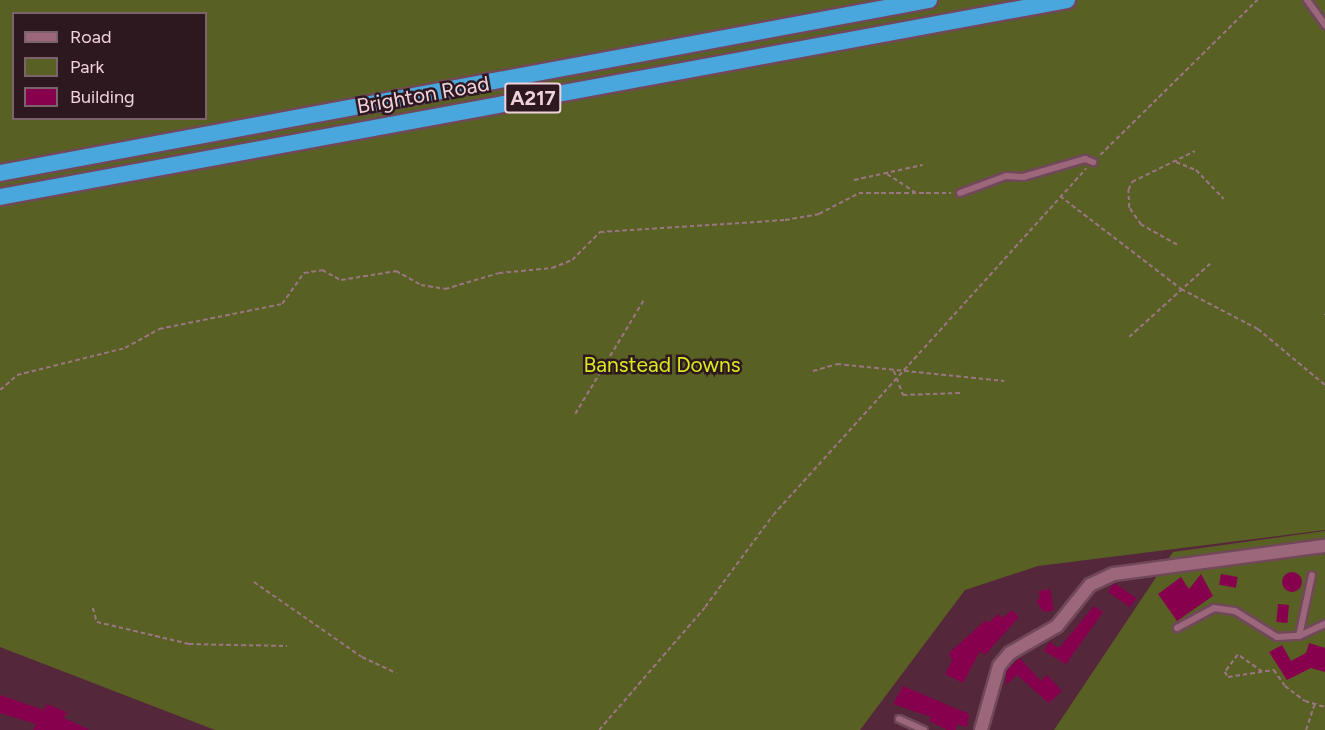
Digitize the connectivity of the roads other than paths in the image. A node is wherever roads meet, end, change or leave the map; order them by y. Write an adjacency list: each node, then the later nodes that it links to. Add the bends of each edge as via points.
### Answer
1 (929, 0): 6 (highway, Brighton Road / A217)
2 (1067, 0): 8 (highway, Brighton Road / A217)
3 (1307, 0): 4 (lane)
4 (1325, 25)
5 (1093, 162): 7 (lane, via 1086,159 1023,177 1006,176)
6 (0, 173)
7 (960, 193)
8 (0, 196)
9 (1325, 546): 16 (street, via 1114,574 1090,585 1057,626 1010,653 999,666)
10 (1312, 575): 13 (lane)
11 (1325, 624): 13 (lane)
12 (1177, 628): 13 (lane, via 1214,608 1235,611 1277,637)
13 (1299, 636)
14 (899, 718): 15 (lane)
15 (924, 730)
16 (981, 730)

